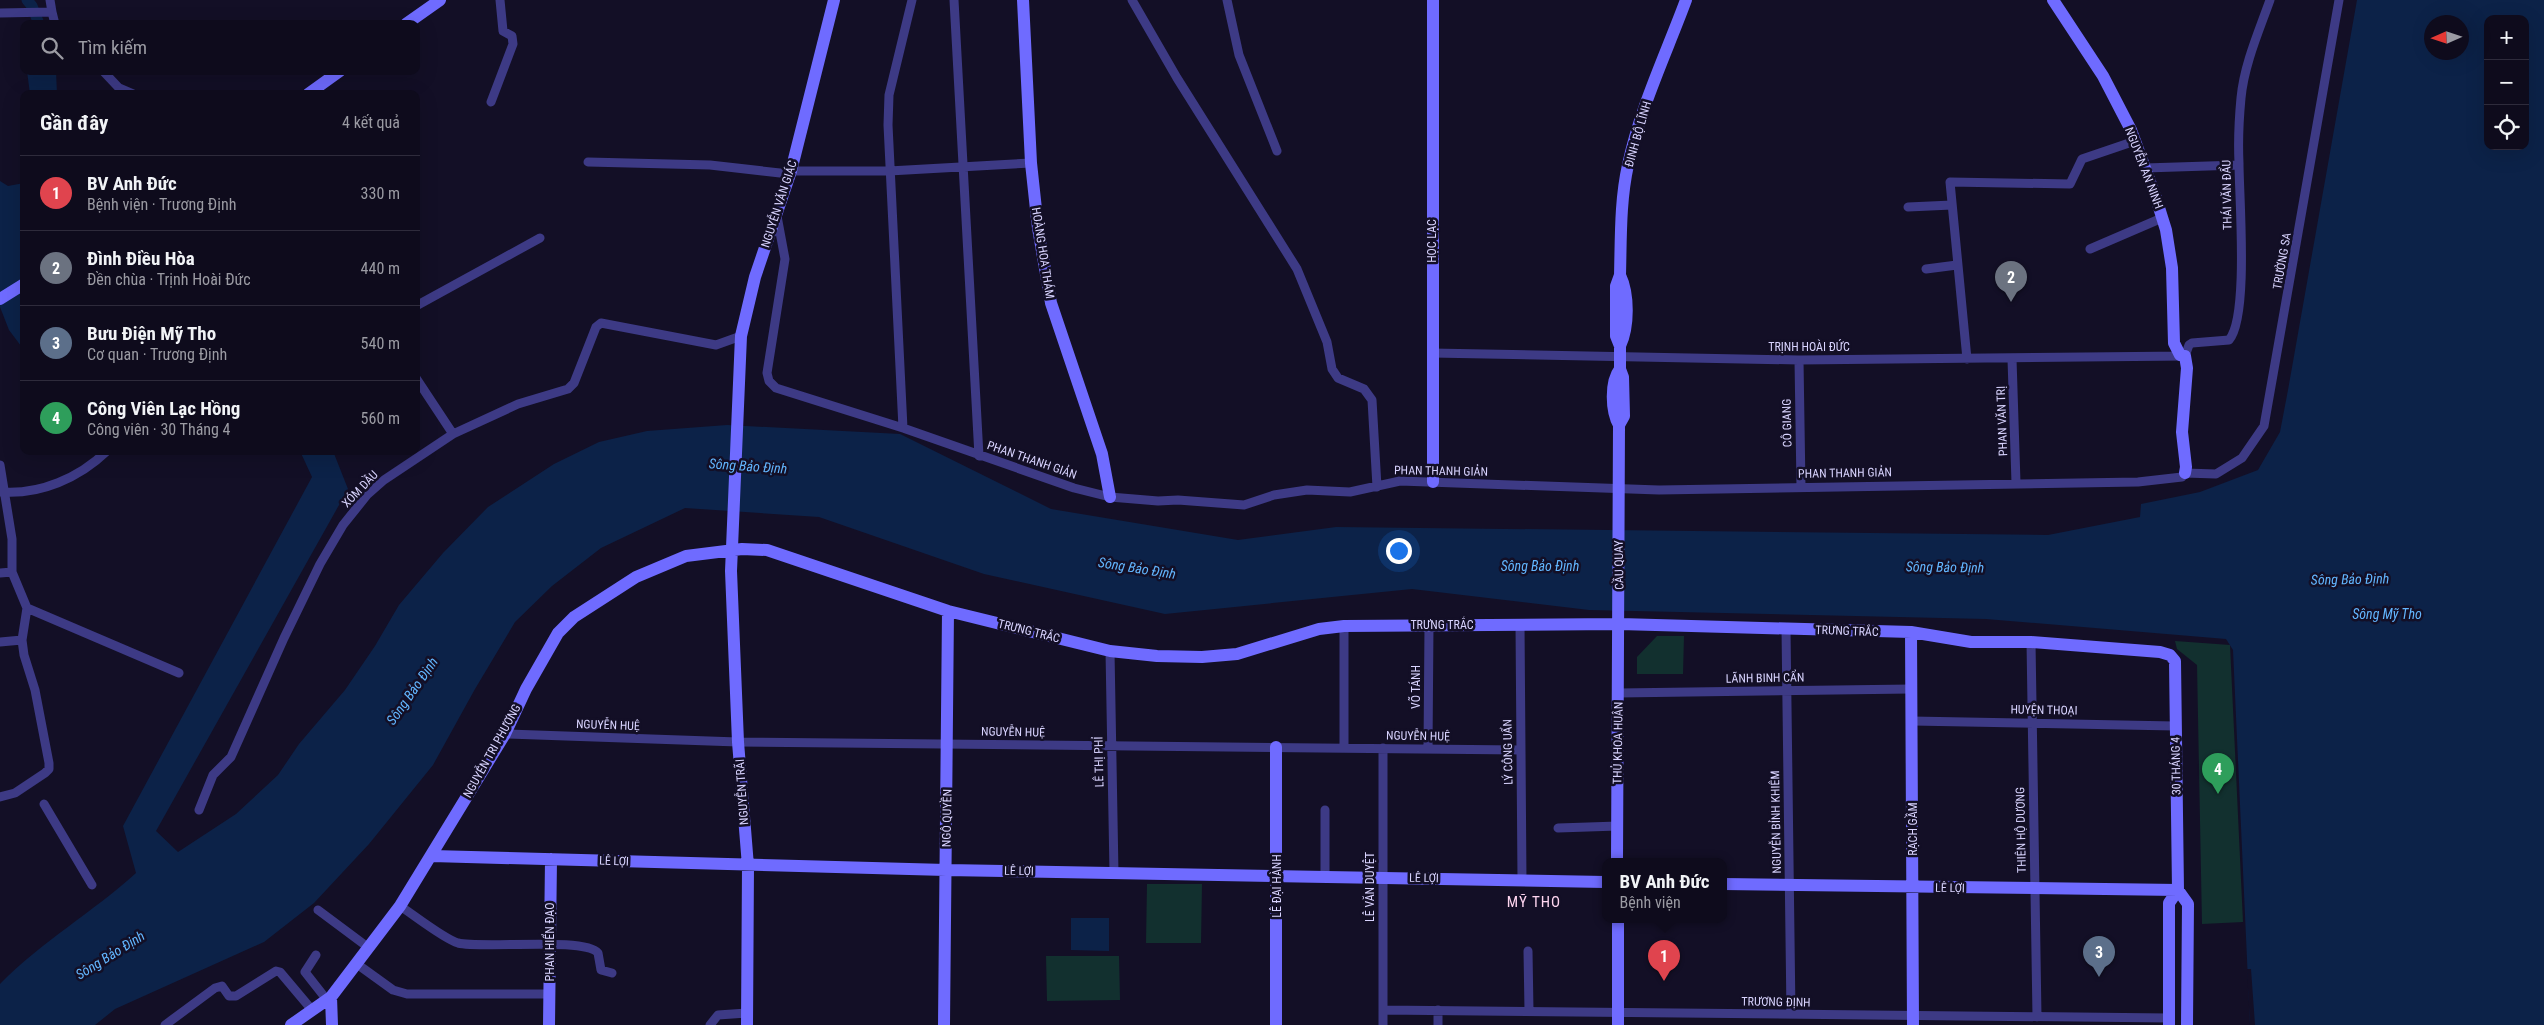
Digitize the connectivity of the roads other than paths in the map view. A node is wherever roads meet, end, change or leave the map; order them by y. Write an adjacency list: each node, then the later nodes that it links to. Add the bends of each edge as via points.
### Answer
1 (50, 0): 15 (street)
2 (440, 0): 18 (street)
3 (500, 0): 23 (street, via 503,31 512,36 513,44)
4 (834, 0): 32 (street, NGUYỄN VĂN GIÁC)
5 (912, 0): 31 (street, via 889,95)
6 (954, 0): 29 (street)
7 (1023, 0): 27 (street, HOÀNG HOA THÁM)
8 (1132, 0): 61 (street, via 1297,269 1327,342 1332,369 1338,378 1357,384 1369,393)
9 (1227, 0): 25 (street, via 1239,55)
10 (1433, 0): 45 (street, HỌC LẠC)
11 (1686, 0): 47 (street, ĐINH BỘ LĨNH, via 1646,105 1627,167 1620,275 1625,286 1625,335)
12 (2053, 0): 24 (street, NGUYỄN AN NINH, via 2103,76)
13 (2270, 0): 28 (street, THÁI VĂN ĐẨU, via 2241,97)
14 (2339, 0): 58 (street, TRƯỜNG SA, via 2264,426 2242,458 2216,474)
15 (50, 12): 16 (street); 17 (street)
16 (4, 13)
17 (53, 20)
18 (412, 20)
19 (108, 75): 21 (street)
20 (334, 75): 22 (street)
21 (124, 90)
22 (314, 90)
23 (491, 102)
24 (2134, 141): 30 (street, NGUYỄN AN NINH); 33 (street, via 2082,159 2070,184 1950,182)
25 (1278, 151)
26 (588, 162): 32 (street, via 710,165)
27 (1031, 163): 29 (street); 65 (street, HOÀNG HOA THÁM, via 1051,303 1102,454)
28 (2239, 165): 30 (street); 46 (street, THÁI VĂN ĐẨU, via 2241,274 2233,335 2222,342 2192,343)
29 (962, 167): 31 (street); 56 (street)
30 (2145, 168): 36 (street, NGUYỄN AN NINH)
31 (889, 171): 32 (street); 53 (street)
32 (790, 172): 35 (street, NGUYỄN VĂN GIÁC)
33 (1952, 205): 34 (street); 39 (street)
34 (1908, 207)
35 (776, 213): 44 (street, NGUYỄN VĂN GIÁC, via 755,277); 53 (street, PHAN THANH GIẢN, via 785,259 767,365 769,381 776,388)
36 (2162, 218): 38 (street); 46 (street, NGUYỄN AN NINH, via 2172,268 2174,343)
37 (540, 238): 43 (street)
38 (2090, 249)
39 (1957, 265): 40 (street); 48 (street)
40 (1926, 269)
41 (20, 286): 42 (street)
42 (0, 299)
43 (420, 304)
44 (741, 336): 51 (street, NGUYỄN VĂN GIÁC); 54 (street, XÓM DẦU, via 716,345 601,323 596,327 574,383 568,389 518,404)
45 (1432, 353): 47 (street, TRỊNH HOÀI ĐỨC); 59 (street, HỌC LẠC)
46 (2182, 355): 49 (street, TRỊNH HOÀI ĐỨC); 58 (street, NGUYỄN AN NINH, via 2187,368 2182,432)
47 (1620, 357): 50 (street, TRỊNH HOÀI ĐỨC); 63 (street, ĐINH BỘ LĨNH, via 1624,416 1619,425)
48 (1966, 359): 49 (street, TRỊNH HOÀI ĐỨC); 50 (street, TRỊNH HOÀI ĐỨC)
49 (2012, 359): 60 (street, PHAN VĂN TRỊ)
50 (1798, 360): 62 (street, CÔ GIANG)
51 (739, 380): 91 (street, NGUYỄN TRÃI, via 731,560)
52 (420, 384): 54 (street)
53 (903, 428): 56 (street, PHAN THANH GIẢN)
54 (453, 434): 101 (street, XÓM DẦU, via 384,480 343,525 284,638 231,757 212,775)
55 (102, 455): 64 (street, via 79,474 50,486)
56 (979, 456): 65 (street, PHAN THANH GIẢN)
57 (0, 465): 64 (street)
58 (2185, 473): 60 (street, PHAN THANH GIẢN, via 2169,480 2138,482)
59 (1433, 482): 61 (street, PHAN THANH GIẢN, via 1386,482); 63 (street, PHAN THANH GIẢN)
60 (2016, 483): 62 (street, PHAN THANH GIẢN)
61 (1377, 487): 65 (street, PHAN THANH GIẢN, via 1350,492 1306,490 1274,495 1244,505)
62 (1801, 487): 63 (street, PHAN THANH GIẢN)
63 (1618, 490): 66 (street, ĐINH BỘ LĨNH)
64 (3, 492): 68 (street, via 12,539)
65 (1110, 497)
66 (1618, 506): 72 (street, CẦU QUAY)
67 (742, 549): 71 (street, TRƯNG TRẮC, via 768,550); 90 (street, NGUYỄN TRI PHƯƠNG, via 686,556 636,577 574,617 558,633)
68 (12, 572): 69 (street); 70 (street)
69 (0, 573)
70 (27, 608): 78 (street); 83 (street)
71 (948, 611): 81 (street, TRƯNG TRẮC); 92 (street, NGÔ QUYỀN)
72 (1620, 620): 73 (street, TRƯNG TRẮC); 76 (street, TRƯNG TRẮC); 86 (street, THỦ KHOA HUÂN)
73 (1520, 624): 74 (street, TRƯNG TRẮC); 98 (street, LÝ CÔNG UẨN)
74 (1429, 625): 75 (street, TRƯNG TRẮC); 97 (street, VÕ TÁNH)
75 (1344, 626): 81 (street, TRƯNG TRẮC, via 1319,629 1237,654 1166,656); 95 (street)
76 (1786, 629): 77 (street, TRƯNG TRẮC); 85 (street, NGUYỄN BỈNH KHIÊM)
77 (1911, 632): 80 (street, TRƯNG TRẮC, via 1971,642); 84 (street, RẠCH GẦM)
78 (22, 640): 79 (street); 99 (street, via 49,769 15,793)
79 (0, 642)
80 (2031, 642): 82 (street, TRƯNG TRẮC); 88 (street, THIÊN HỘ DƯƠNG)
81 (1110, 651): 93 (street, LÊ THỊ PHỈ)
82 (2160, 652): 89 (street, 30 THÁNG 4, via 2170,655 2175,661)
83 (179, 672)
84 (1911, 689): 85 (street, LÃNH BINH CẨN); 87 (street, RẠCH GẦM)
85 (1787, 691): 86 (street, LÃNH BINH CẨN); 118 (street, NGUYỄN BỈNH KHIÊM)
86 (1619, 693): 103 (street, THỦ KHOA HUÂN)
87 (1912, 721): 88 (street, HUYỆN THOẠI); 119 (street, RẠCH GẦM)
88 (2032, 722): 89 (street, HUYỆN THOẠI); 120 (street, THIÊN HỘ DƯƠNG)
89 (2175, 726): 121 (street, 30 THÁNG 4)
90 (505, 734): 91 (street, NGUYỄN HUỆ); 105 (street, NGUYỄN TRI PHƯƠNG)
91 (738, 742): 92 (street, NGUYỄN HUỆ); 108 (street, NGUYỄN TRÃI)
92 (948, 744): 93 (street, NGUYỄN HUỆ); 109 (street, NGÔ QUYỀN)
93 (1110, 746): 94 (street, NGUYỄN HUỆ); 110 (street, LÊ THỊ PHỈ)
94 (1276, 747): 95 (street, NGUYỄN HUỆ); 111 (street, LÊ ĐẠI HÀNH)
95 (1344, 748): 96 (street, NGUYỄN HUỆ)
96 (1383, 748): 97 (street, NGUYỄN HUỆ); 113 (street, LÊ VĂN DUYỆT)
97 (1428, 749): 98 (street, NGUYỄN HUỆ)
98 (1520, 750): 114 (street, LÝ CÔNG UẨN)
99 (0, 797)
100 (44, 804): 117 (street)
101 (199, 810)
102 (1325, 810): 112 (street)
103 (1618, 826): 104 (street); 106 (street, THỦ KHOA HUÂN)
104 (1558, 828)
105 (432, 856): 107 (street, LÊ LỢI); 122 (street, NGUYỄN TRI PHƯƠNG)
106 (1618, 858)
107 (551, 860): 108 (street, LÊ LỢI); 125 (street, PHAN HIỂN ĐẠO)
108 (748, 866): 109 (street, LÊ LỢI); 140 (street, NGUYỄN TRÃI)
109 (946, 870): 110 (street, LÊ LỢI); 149 (street, NGÔ QUYỀN)
110 (1114, 873): 111 (street, LÊ LỢI)
111 (1277, 876): 112 (street, LÊ LỢI); 150 (street, LÊ ĐẠI HÀNH)
112 (1325, 876): 113 (street, LÊ LỢI)
113 (1383, 878): 114 (street, LÊ LỢI); 134 (street, LÊ VĂN DUYỆT)
114 (1522, 880): 115 (street, LÊ LỢI)
115 (1602, 882)
116 (1727, 884): 118 (street, LÊ LỢI)
117 (92, 885)
118 (1789, 885): 119 (street, LÊ LỢI); 137 (street, NGUYỄN BỈNH KHIÊM)
119 (1913, 887): 120 (street, LÊ LỢI); 141 (street, RẠCH GẦM)
120 (2034, 890): 121 (street, LÊ LỢI); 138 (street, THIÊN HỘ DƯƠNG)
121 (2178, 890): 142 (street, 30 THÁNG 4, via 2188,904); 143 (street, 30 THÁNG 4, via 2168,903)
122 (400, 906): 125 (street, via 458,943); 126 (street, NGUYỄN TRI PHƯƠNG)
123 (318, 910): 126 (street)
124 (1618, 923): 139 (street)
125 (549, 944): 130 (street, via 595,950 601,970); 131 (street, PHAN HIỂN ĐẠO)
126 (369, 948): 129 (street, NGUYỄN TRI PHƯƠNG)
127 (1528, 951): 136 (street)
128 (316, 955): 132 (street, via 305,972)
129 (357, 964): 131 (street, via 387,986 407,994); 132 (street, NGUYỄN TRI PHƯƠNG)
130 (612, 973)
131 (550, 994): 147 (street, PHAN HIỂN ĐẠO)
132 (329, 998): 133 (street, NGUYỄN TRI PHƯƠNG); 146 (street)
133 (312, 1010): 144 (street, via 276,971 236,996 229,996 222,986 215,988); 145 (street, NGUYỄN TRI PHƯƠNG)
134 (1383, 1010): 135 (street, TRƯƠNG ĐỊNH); 151 (street, LÊ VĂN DUYỆT)
135 (1438, 1010): 136 (street, TRƯƠNG ĐỊNH); 152 (street)
136 (1529, 1011): 139 (street, TRƯƠNG ĐỊNH)
137 (1791, 1014): 139 (street, TRƯƠNG ĐỊNH); 141 (street, TRƯƠNG ĐỊNH)
138 (2037, 1017): 141 (street, TRƯƠNG ĐỊNH); 143 (street, TRƯƠNG ĐỊNH)
139 (1618, 1018)
140 (747, 1019): 148 (street, via 718,1014)
141 (1913, 1021)
142 (2187, 1021): 143 (street)
143 (2169, 1022)
144 (165, 1025)
145 (291, 1025)
146 (332, 1025)
147 (550, 1025)
148 (710, 1025)
149 (944, 1025)
150 (1276, 1025)
151 (1383, 1025)
152 (1438, 1025)

